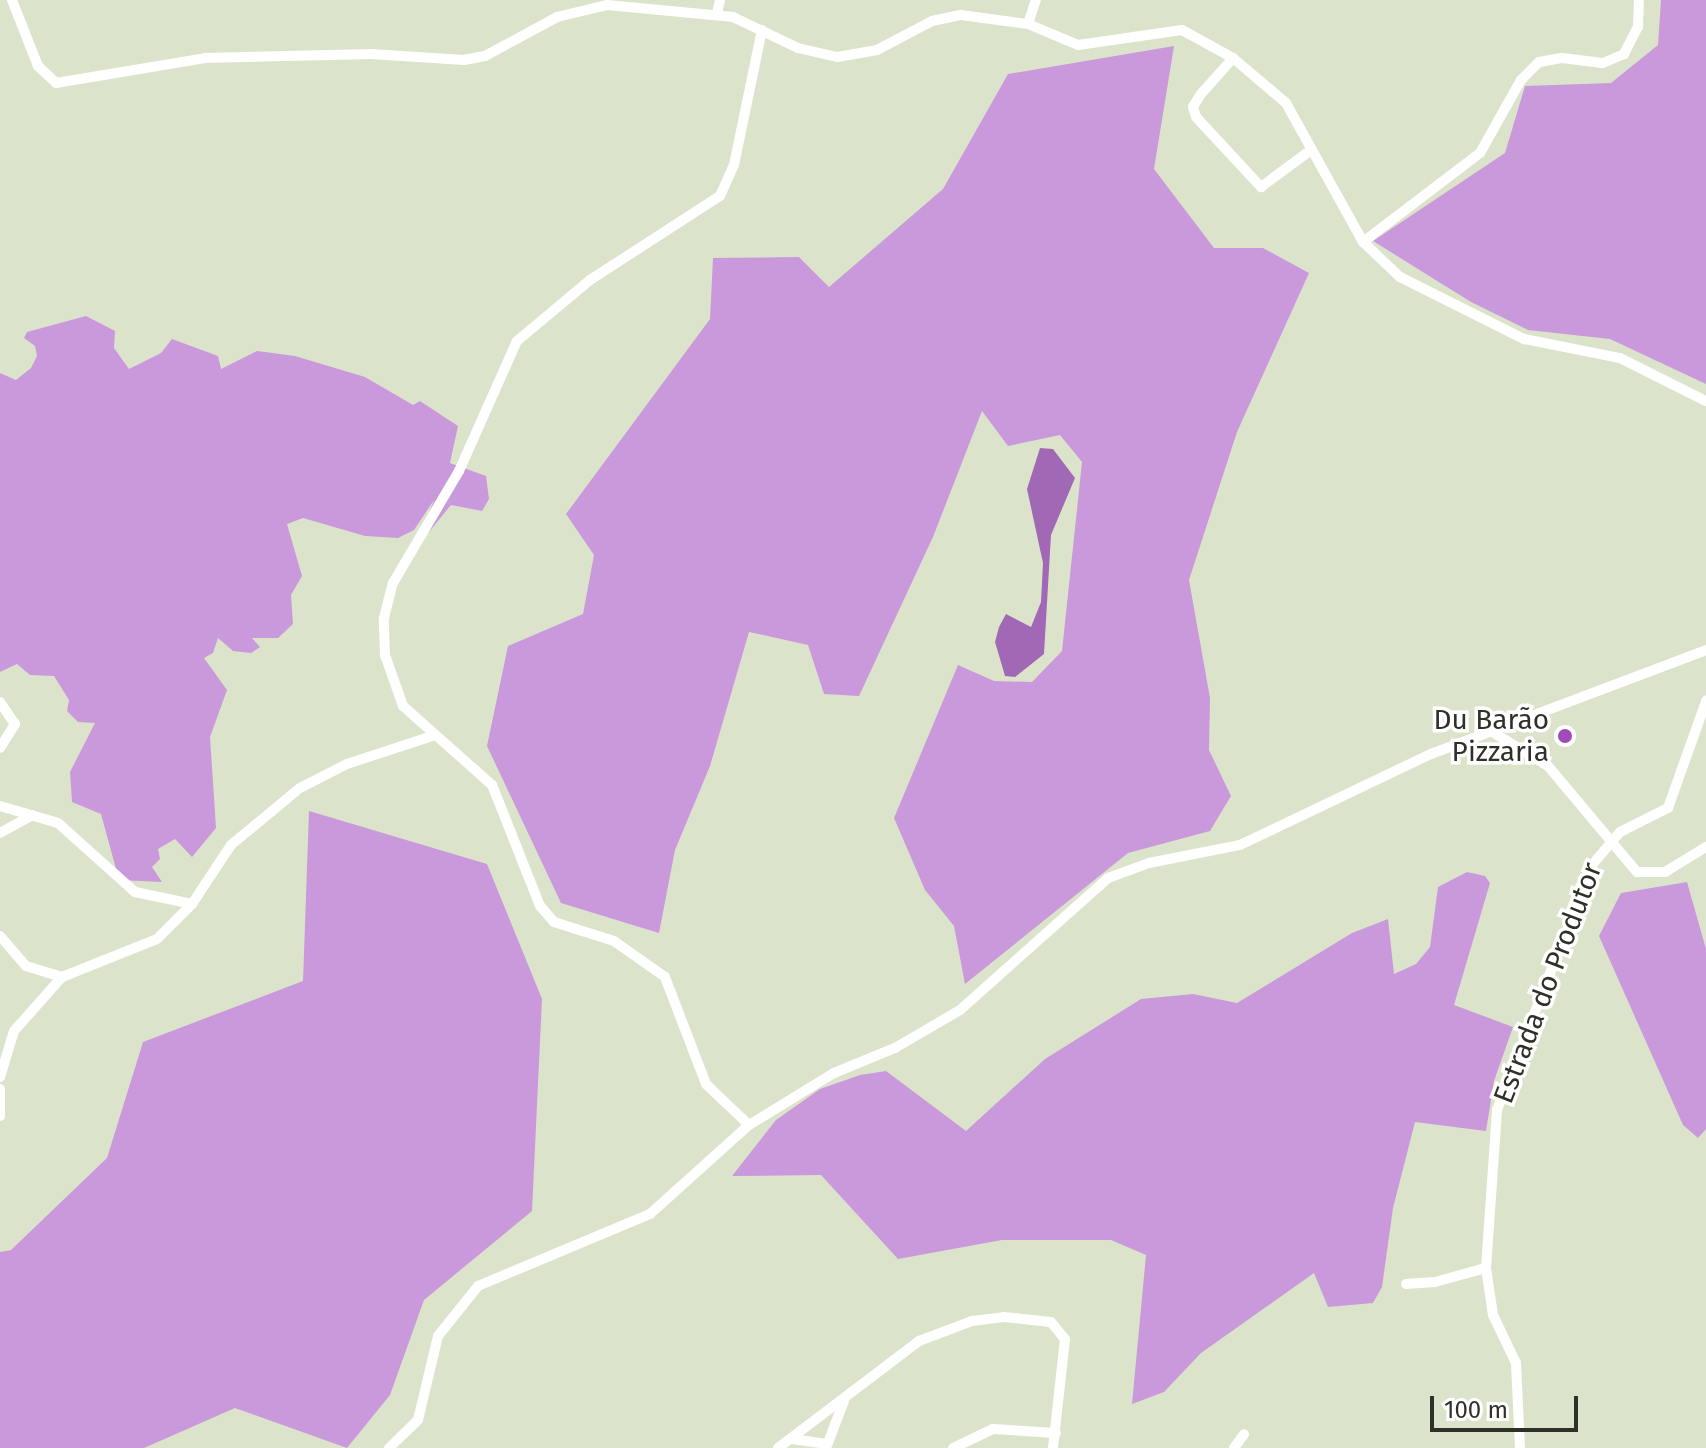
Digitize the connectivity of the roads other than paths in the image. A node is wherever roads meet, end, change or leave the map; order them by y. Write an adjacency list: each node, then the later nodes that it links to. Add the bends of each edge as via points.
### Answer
1 (12, 0): 5 (street, via 38,66 56,83 205,58 371,54 464,60 485,56 536,27 583,9 634,5)
2 (720, 0): 5 (street)
3 (1036, 0): 6 (street)
4 (1639, 0): 10 (street, via 1638,27 1624,54 1603,63 1562,58 1539,62 1521,80 1480,153)
5 (717, 13): 7 (street)
6 (1028, 24): 7 (street, via 945,16 877,50 837,57 798,48); 8 (street, via 1078,45 1182,30)
7 (762, 30): 16 (street, via 734,165 720,196 590,280 517,341 459,471 393,583 384,618 385,655 403,706)
8 (1233, 58): 9 (street, via 1286,103); 9 (street, via 1201,94 1193,107 1196,117 1261,187)
9 (1311, 150): 10 (street)
10 (1363, 242): 11 (street, via 1400,277 1500,329 1620,358)
11 (1706, 401)
12 (1706, 650): 15 (street)
13 (1706, 701): 21 (street, Estrada do Produtor, via 1668,808)
14 (0, 702): 17 (street, via 15,724)
15 (1491, 731): 21 (street, via 1548,766); 29 (street, via 1240,845 1149,863 1108,878 960,1010 895,1048 834,1073)
16 (435, 735): 23 (street, via 347,764 300,788 231,845); 29 (street, via 492,785 533,892 548,917 633,951 665,977 706,1084)
17 (0, 748)
18 (0, 806): 19 (street)
19 (34, 814): 20 (street); 23 (street, via 71,832 135,892)
20 (0, 833)
21 (1610, 840): 22 (street, via 1637,872 1648,876 1678,866); 30 (street, Estrada do Produtor, via 1592,865 1502,1092)
22 (1706, 847)
23 (192, 904): 25 (street, via 157,939)
24 (0, 936): 25 (street, via 26,966)
25 (62, 977): 26 (street, via 14,1031)
26 (0, 1077)
27 (0, 1089): 28 (street)
28 (0, 1116)
29 (749, 1125): 39 (street, via 636,1223 498,1274 463,1299 438,1336 418,1420)
30 (1486, 1268): 31 (street); 44 (street, Estrada do Produtor, via 1493,1315 1516,1363)
31 (1406, 1284)
32 (845, 1399): 33 (street); 34 (street); 35 (street, via 942,1329 972,1321 1039,1319 1059,1328 1065,1339)
33 (821, 1417): 34 (street); 37 (street)
34 (834, 1426): 38 (street)
35 (1056, 1433): 41 (street, via 993,1429); 42 (street)
36 (1244, 1434): 43 (street)
37 (792, 1439): 38 (street); 40 (street)
38 (827, 1446)
39 (389, 1448)
40 (778, 1448)
41 (953, 1448)
42 (1053, 1448)
43 (1234, 1448)
44 (1520, 1448)

